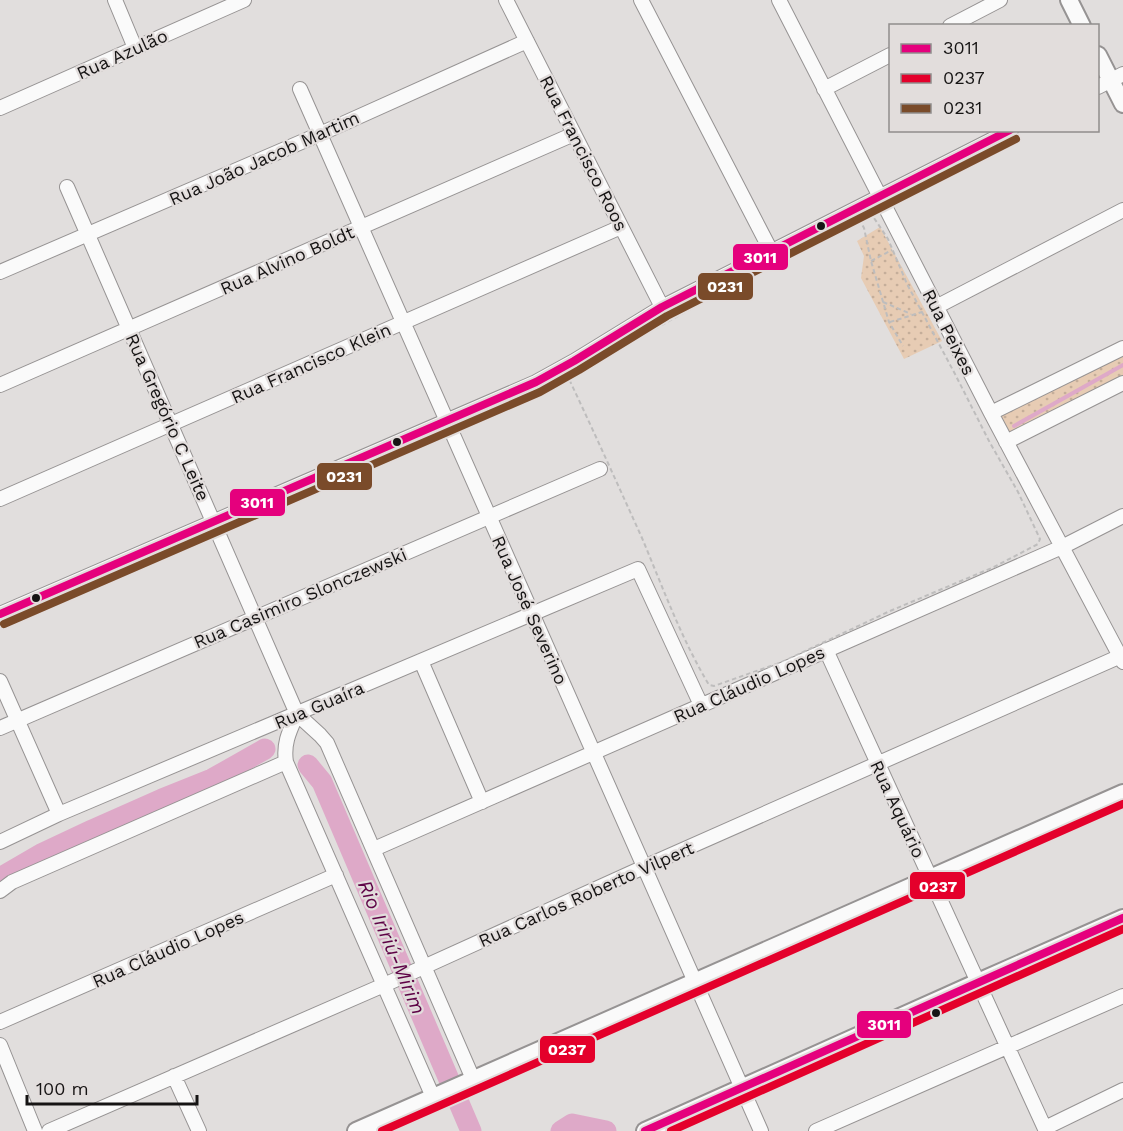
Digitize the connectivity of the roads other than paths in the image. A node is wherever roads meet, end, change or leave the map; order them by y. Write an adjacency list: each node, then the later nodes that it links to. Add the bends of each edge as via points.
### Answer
1 (115, 0): 11 (street)
2 (244, 0): 11 (street, Rua Azulão)
3 (506, 0): 10 (street, Rua Francisco Roos)
4 (641, 0): 28 (street)
5 (779, 0): 16 (street, Rua Peixes)
6 (1000, 0): 8 (street)
7 (1069, 0): 9 (street)
8 (954, 24)
9 (1081, 24)
10 (527, 41): 20 (street, Rua João Jacob Martim); 21 (street, Rua Francisco Roos)
11 (135, 48): 18 (street, Rua Azulão)
12 (889, 57): 16 (street)
13 (1099, 57): 14 (street)
14 (1110, 80): 17 (street)
15 (300, 89): 20 (street, Rua José Severino)
16 (824, 89): 23 (street, Rua Peixes)
17 (1123, 104)
18 (0, 108)
19 (1007, 132): 23 (street)
20 (320, 134): 25 (street, Rua José Severino); 27 (street, Rua João Jacob Martim)
21 (574, 134): 25 (street, Rua Alvino Boldt); 26 (street, Rua Francisco Roos)
22 (67, 187): 27 (street, Rua Gregório C Leite)
23 (880, 197): 28 (street); 31 (street, Rua Peixes)
24 (1123, 210): 31 (street)
25 (361, 227): 32 (street, Rua José Severino); 33 (street, Rua Alvino Boldt)
26 (621, 227): 30 (street, Rua Francisco Roos); 32 (street, Rua Francisco Klein)
27 (88, 234): 29 (street, Rua João Jacob Martim); 33 (street, Rua Gregório C Leite)
28 (771, 251): 30 (street)
29 (0, 272)
30 (662, 307): 38 (street, via 555,372)
31 (936, 307): 37 (street, Rua Peixes)
32 (403, 323): 38 (street, Rua José Severino); 39 (street, Rua Francisco Klein)
33 (129, 329): 36 (street, Rua Alvino Boldt); 39 (street, Rua Gregório C Leite)
34 (1123, 348): 37 (street)
35 (1123, 383): 40 (street)
36 (0, 385)
37 (991, 413): 40 (street, Rua Peixes)
38 (446, 421): 44 (street, Rua José Severino); 45 (street)
39 (171, 424): 42 (street, Rua Francisco Klein); 45 (street, Rua Gregório C Leite)
40 (1006, 442): 46 (street, Rua Peixes)
41 (600, 469): 44 (street, Rua Casimiro Slonczewski)
42 (0, 499)
43 (1123, 516): 46 (street, Rua Cláudio Lopes)
44 (489, 517): 48 (street, Rua José Severino); 49 (street, Rua Casimiro Slonczewski)
45 (213, 522): 47 (street); 49 (street, Rua Gregório C Leite)
46 (1062, 547): 50 (street, Rua Cláudio Lopes); 51 (street, Rua Peixes)
47 (0, 614)
48 (532, 614): 52 (street, Rua Guaíra); 54 (street, Rua Guaíra, via 638,569); 58 (street, Rua José Severino)
49 (255, 618): 55 (street, Rua Gregório C Leite); 56 (street, Rua Casimiro Slonczewski)
50 (826, 650): 54 (street, Rua Cláudio Lopes); 60 (street, Rua Aquário)
51 (1122, 658): 60 (street, Rua Carlos Roberto Vilpert)
52 (421, 661): 55 (street, Rua Guaíra); 62 (street)
53 (0, 681): 56 (street)
54 (701, 705): 58 (street, Rua Cláudio Lopes)
55 (297, 714): 59 (street, via 285,744); 63 (street, Rua Guaíra); 65 (street, Rua Gregório C Leite, via 327,743)
56 (17, 720): 57 (street, Rua Casimiro Slonczewski); 63 (street)
57 (0, 728)
58 (593, 753): 62 (street, Rua Cláudio Lopes); 66 (street, Rua José Severino)
59 (286, 762): 67 (street); 69 (street, via 12,882)
60 (878, 765): 66 (street, Rua Carlos Roberto Vilpert); 68 (street, Rua Aquário)
61 (1123, 793): 68 (street)
62 (482, 802): 65 (street, Rua Cláudio Lopes)
63 (59, 814): 64 (street, Rua Guaíra)
64 (0, 842)
65 (374, 849): 71 (street, Rua Gregório C Leite)
66 (644, 867): 71 (street, Rua Carlos Roberto Vilpert); 74 (street, Rua José Severino)
67 (336, 875): 73 (street); 76 (street, Rua Cláudio Lopes)
68 (930, 878): 72 (street, Rua Aquário); 74 (street)
69 (0, 891)
70 (1123, 918): 72 (street)
71 (420, 968): 73 (street, Rua Carlos Roberto Vilpert); 80 (street, Rua Gregório C Leite)
72 (978, 981): 78 (street, Rua Aquário); 81 (street)
73 (390, 982): 79 (street, Rua Carlos Roberto Vilpert); 83 (street)
74 (695, 982): 80 (street); 81 (street, Rua José Severino)
75 (1123, 996): 78 (street)
76 (0, 1022)
77 (0, 1045): 85 (street)
78 (1008, 1047): 84 (street, Rua Aquário); 91 (street)
79 (174, 1076): 86 (street, Rua Carlos Roberto Vilpert); 87 (street)
80 (468, 1081): 83 (street)
81 (741, 1088): 89 (street); 90 (street, Rua José Severino)
82 (1123, 1090): 84 (street)
83 (439, 1094): 88 (street)
84 (1046, 1129)
85 (35, 1131)
86 (49, 1131)
87 (199, 1131)
88 (356, 1131)
89 (645, 1131)
90 (761, 1131)
91 (816, 1131)

